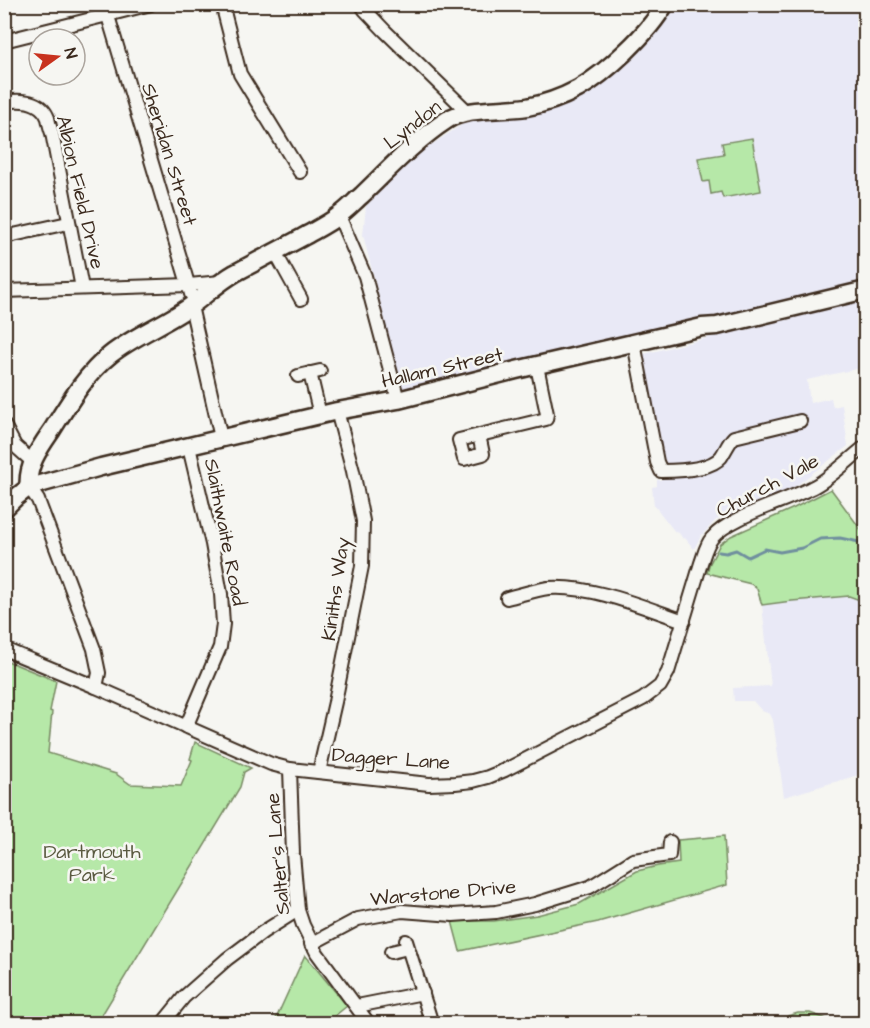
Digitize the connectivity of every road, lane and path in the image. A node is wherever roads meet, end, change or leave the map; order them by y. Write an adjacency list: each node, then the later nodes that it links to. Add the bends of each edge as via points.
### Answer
1 (151, 4): 5 (street)
2 (222, 4): 9 (street, via 240,74)
3 (361, 4): 8 (street)
4 (665, 4): 8 (street, Lyndon, via 659,16 617,59 578,89 527,107)
5 (108, 16): 6 (street); 15 (street, Sheridan Street)
6 (4, 41)
7 (4, 102): 11 (street, Albion Field Drive, via 21,99 47,116)
8 (468, 112): 10 (street, Lyndon, via 447,120 424,138)
9 (300, 172)
10 (339, 216): 13 (street, Lyndon); 24 (street, via 365,276)
11 (69, 223): 12 (street); 16 (street, Albion Field Drive)
12 (4, 237)
13 (275, 252): 14 (street, Lyndon); 19 (street)
14 (221, 282): 15 (street); 20 (street, Lyndon)
15 (189, 285): 16 (street); 20 (street, Sheridan Street)
16 (82, 288): 18 (street)
17 (866, 290): 21 (street, Hallam Street)
18 (4, 291)
19 (301, 299)
20 (194, 304): 30 (street, Sheridan Street); 33 (street, Lyndon, via 130,342 94,371 74,395)
21 (634, 343): 22 (street, Hallam Street); 27 (street, via 661,471 716,462 734,436)
22 (537, 366): 24 (street, Hallam Street); 29 (street, via 546,419)
23 (310, 374): 26 (street)
24 (398, 400): 25 (street, Hallam Street)
25 (337, 411): 26 (street, Hallam Street); 44 (street, Kiniths Way, via 363,521 362,566)
26 (320, 415): 30 (street, Hallam Street)
27 (800, 421)
28 (4, 425): 33 (street, via 15,446)
29 (479, 435)
30 (221, 438): 32 (street, Hallam Street)
31 (866, 446): 38 (street, Church Vale, via 816,486 746,516 713,537)
32 (189, 447): 34 (street, Hallam Street); 42 (street, Slaithwaite Road, via 212,544 223,624 220,647)
33 (33, 462): 34 (street); 35 (street, Lyndon)
34 (55, 480): 35 (street, Hallam Street)
35 (29, 487): 36 (street); 41 (street, via 38,500 94,649 99,673)
36 (4, 509)
37 (507, 598): 38 (street, via 548,588 575,589 600,593)
38 (684, 621): 40 (street, Church Vale)
39 (4, 649): 41 (street, Dagger Lane)
40 (668, 672): 44 (street, Dagger Lane, via 660,686 643,699 488,777 429,784)
41 (96, 687): 42 (street, Dagger Lane)
42 (186, 727): 43 (street, Dagger Lane)
43 (290, 769): 44 (street, Dagger Lane); 46 (street, Salter's Lane)
44 (319, 772)
45 (670, 842): 47 (street, Warstone Drive, via 669,855 633,860 590,887 535,904 453,915 402,911 358,919)
46 (298, 910): 47 (street, Salter's Lane); 51 (street, via 227,959 184,997)
47 (311, 944): 50 (street, Salter's Lane)
48 (391, 952): 49 (street, via 407,944)
49 (423, 993): 50 (street); 53 (street)
50 (357, 1005): 52 (street, Salter's Lane)
51 (162, 1023)
52 (369, 1023)
53 (432, 1023)

